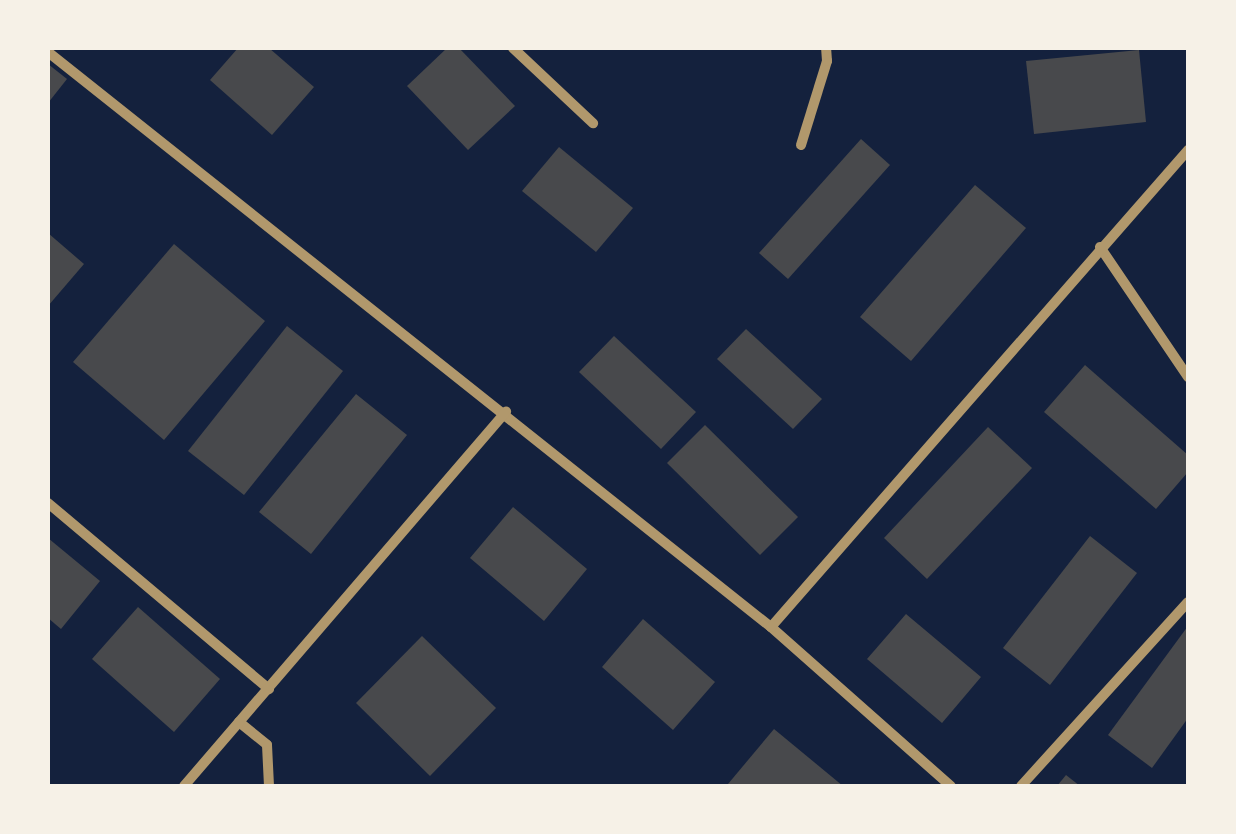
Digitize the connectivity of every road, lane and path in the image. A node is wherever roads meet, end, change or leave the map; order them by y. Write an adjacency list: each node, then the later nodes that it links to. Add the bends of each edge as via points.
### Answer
1 (514, 48): 4 (street)
2 (826, 48): 5 (street, via 828,61)
3 (48, 52): 9 (street)
4 (594, 122)
5 (802, 145)
6 (1188, 150): 7 (street)
7 (1100, 247): 8 (street); 12 (street)
8 (1188, 378)
9 (506, 412): 12 (street); 13 (street)
10 (48, 503): 13 (street)
11 (1188, 602): 18 (street)
12 (771, 627): 17 (street)
13 (268, 689): 14 (street)
14 (239, 722): 15 (street); 16 (street, via 267,745)
15 (184, 786)
16 (269, 786)
17 (951, 786)
18 (1021, 786)

